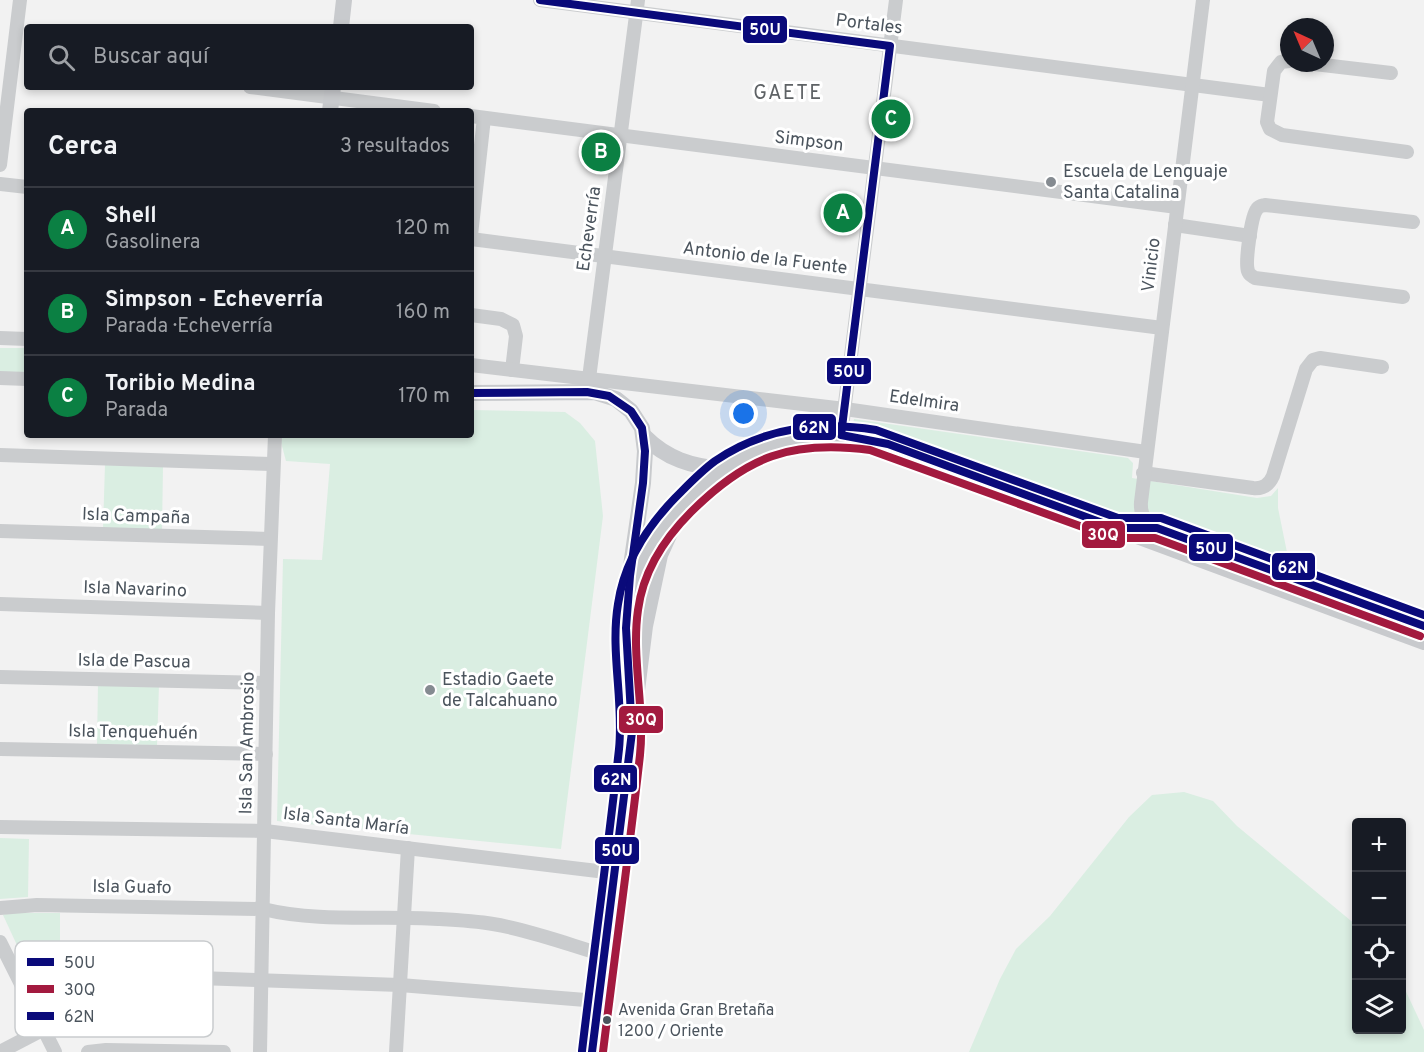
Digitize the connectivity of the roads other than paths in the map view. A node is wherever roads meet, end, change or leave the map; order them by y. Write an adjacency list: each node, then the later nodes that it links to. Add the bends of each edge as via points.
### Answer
1 (20, 0): 9 (street)
2 (344, 0): 7 (main road)
3 (540, 0): 6 (street, Portales)
4 (896, 0): 8 (street)
5 (1203, 0): 13 (street, Vinicio)
6 (638, 6): 8 (street, Portales); 19 (street, Echeverría)
7 (341, 24)
8 (890, 46): 13 (street, Portales); 22 (street)
9 (20, 58): 21 (street)
10 (1280, 63): 15 (street, via 1274,71)
11 (1334, 67): 12 (street)
12 (1391, 74)
13 (1193, 84): 15 (street, Portales); 26 (street, Vinicio)
14 (272, 90): 16 (street)
15 (1270, 96): 20 (street, via 1267,122 1278,134)
16 (331, 98): 17 (street)
17 (410, 108)
18 (478, 117): 19 (street, Simpson); 24 (street)
19 (621, 135): 22 (street, Simpson); 31 (street, Echeverría)
20 (1407, 152)
21 (0, 165)
22 (875, 169): 26 (street, Simpson); 32 (street)
23 (0, 184): 25 (street)
24 (474, 186)
25 (24, 187)
26 (1177, 207): 28 (street, Vinicio)
27 (1413, 222): 29 (street, via 1265,205 1255,212)
28 (1175, 225): 29 (street); 35 (street, Vinicio)
29 (1250, 236): 33 (street, via 1247,268 1255,278)
30 (474, 237): 31 (street, Antonio de la Fuente)
31 (604, 256): 32 (street, Antonio de la Fuente); 43 (street, Echeverría)
32 (860, 289): 35 (street, Antonio de la Fuente); 45 (street)
33 (1403, 297)
34 (474, 315): 40 (street, via 513,325 516,336)
35 (1162, 328): 49 (street, Vinicio)
36 (0, 338): 37 (street)
37 (24, 339)
38 (474, 365): 40 (street, Edelmira)
39 (1382, 367): 53 (street, via 1320,358 1310,363 1273,476 1262,488)
40 (512, 370): 43 (street, Edelmira)
41 (0, 378): 42 (street)
42 (24, 379)
43 (588, 385): 44 (main road, via 506,394); 45 (street, Edelmira); 47 (main road, via 624,404)
44 (474, 393)
45 (845, 409): 46 (street); 49 (street, Edelmira)
46 (841, 435): 52 (main road, via 779,443); 55 (main road, via 888,444)
47 (645, 437): 52 (main road, via 677,460); 59 (main road)
48 (275, 438): 51 (street, Isla San Ambrosio)
49 (1146, 452): 53 (street, Vinicio)
50 (0, 455): 51 (street)
51 (272, 464): 58 (street, Isla San Ambrosio)
52 (722, 469): 54 (main road)
53 (1143, 473): 56 (street, Vinicio, via 1141,513)
54 (690, 498): 60 (main road, via 656,534); 64 (main road, via 660,555)
55 (1116, 528): 56 (main road); 66 (main road)
56 (1157, 528): 65 (main road)
57 (0, 531): 58 (street, Isla Campaña)
58 (270, 539): 63 (street, Isla San Ambrosio)
59 (634, 545): 60 (main road); 62 (main road)
60 (637, 571): 62 (main road); 64 (main road)
61 (0, 604): 63 (street, Isla Navarino)
62 (627, 608): 69 (main road, via 626,658)
63 (268, 613): 68 (street, Isla San Ambrosio)
64 (645, 626): 69 (main road)
65 (1424, 626)
66 (1424, 642)
67 (0, 677): 68 (street, Isla de Pascua)
68 (266, 683): 71 (street, Isla San Ambrosio)
69 (632, 732): 75 (main road)
70 (0, 749): 71 (street, Isla Tenquehuén)
71 (266, 754): 73 (street, Isla San Ambrosio)
72 (0, 827): 73 (street, Isla Santa María)
73 (265, 831): 74 (street, Isla Santa María); 77 (street, Isla San Ambrosio)
74 (408, 848): 75 (street, Isla Santa María); 78 (street)
75 (614, 873): 80 (main road)
76 (0, 908): 77 (street, Isla Guafo, via 37,904)
77 (263, 909): 78 (street, Isla Guafo, via 323,917); 83 (street, Isla San Ambrosio)
78 (404, 917): 80 (street, Isla Guafo, via 493,924); 84 (street)
79 (0, 942): 81 (street)
80 (604, 955): 85 (main road)
81 (6, 969)
82 (213, 979): 83 (street)
83 (261, 981): 84 (street); 92 (street, Isla San Ambrosio)
84 (400, 985): 85 (street); 93 (street)
85 (598, 1001): 94 (main road)
86 (29, 1037): 88 (street)
87 (48, 1037): 89 (street)
88 (0, 1052)
89 (55, 1052)
90 (88, 1052): 91 (street)
91 (224, 1052)
92 (260, 1052)
93 (396, 1052)
94 (592, 1052)

